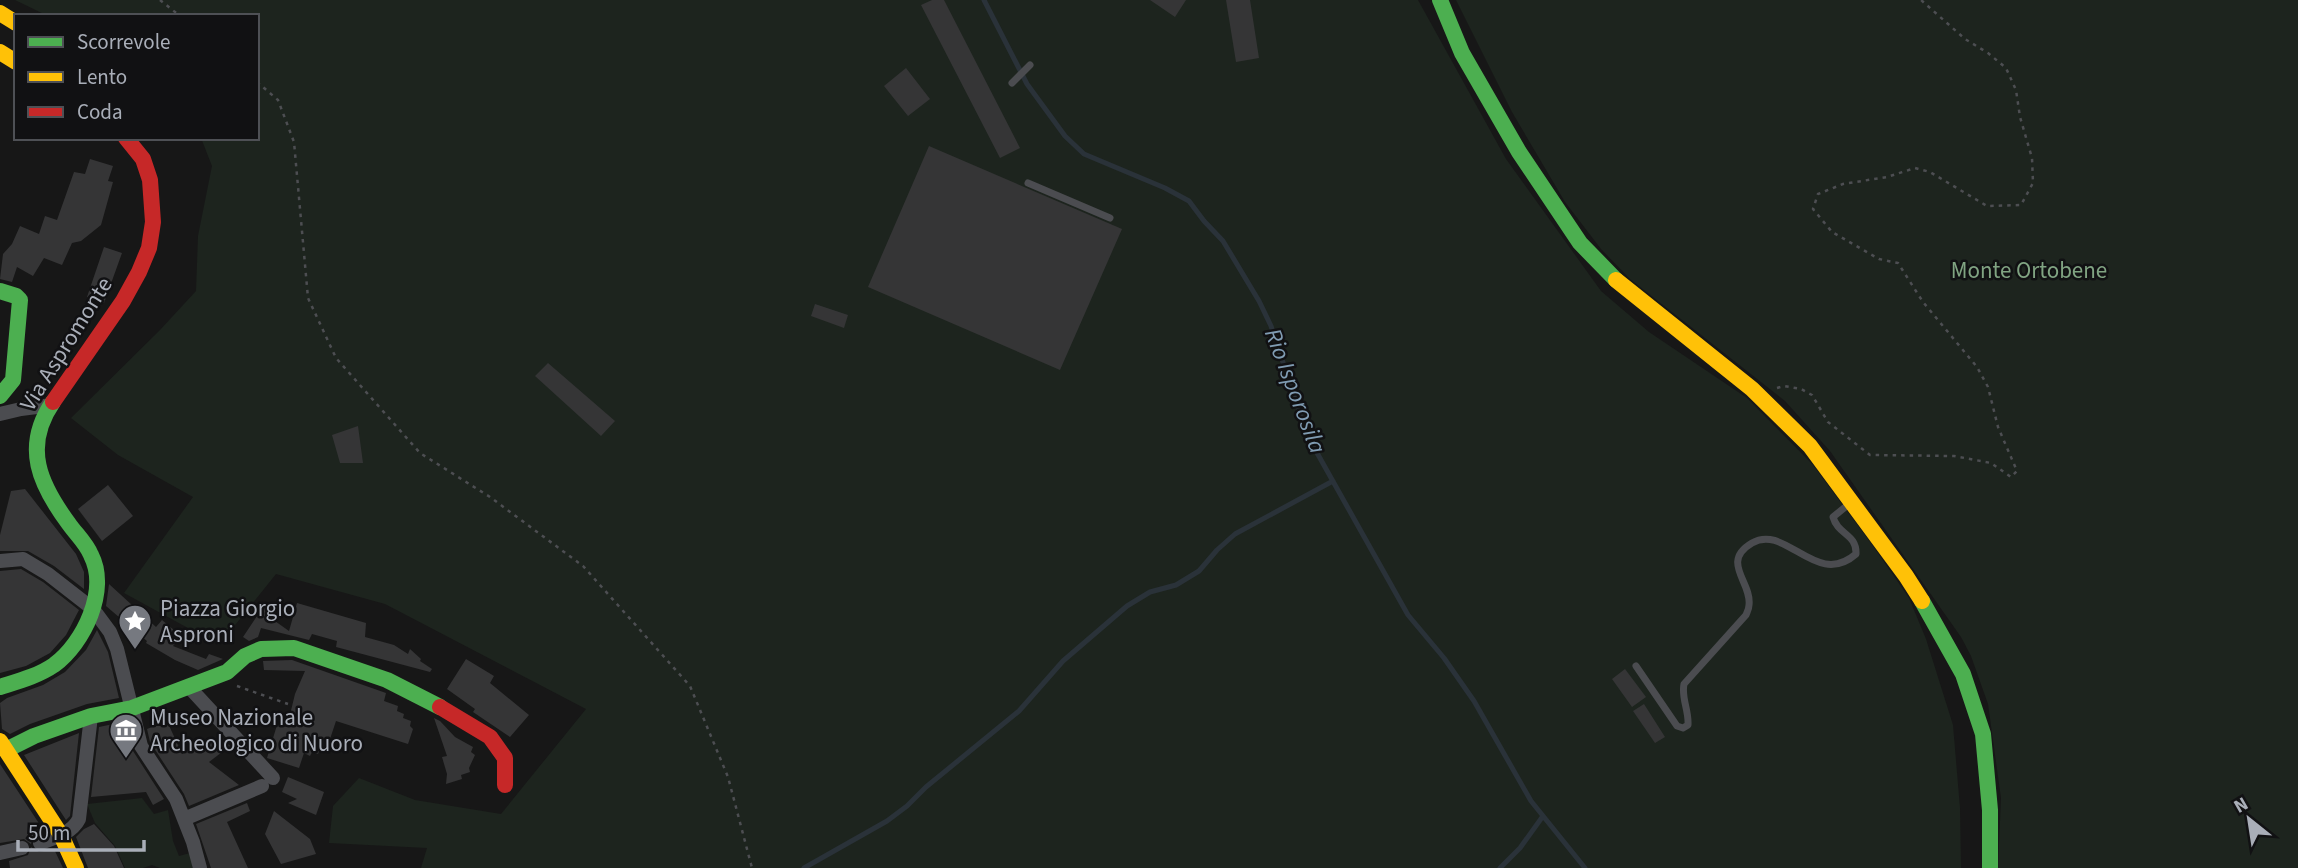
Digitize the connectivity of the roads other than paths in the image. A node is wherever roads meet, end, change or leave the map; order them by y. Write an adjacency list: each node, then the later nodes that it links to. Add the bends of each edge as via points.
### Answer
1 (1440, 0): 11 (street, via 1462,53 1580,243 1622,286 1752,389 1810,446)
2 (1030, 65): 3 (lane)
3 (1013, 82)
4 (127, 140): 9 (street, Via Aspromonte, via 143,159 151,186 147,256)
5 (1028, 183): 6 (lane)
6 (1110, 218)
7 (0, 290): 8 (street, via 20,300 13,380)
8 (0, 396)
9 (52, 405): 10 (street); 13 (street, Via Aspromonte, via 39,427 36,459 46,489 94,560)
10 (0, 414)
11 (1852, 502): 14 (lane, via 1833,517 1836,527 1856,546 1850,559 1823,565 1761,538 1740,554 1737,564 1750,604 1746,615 1684,684 1688,725 1676,726); 28 (street, via 1906,576 1963,674 1983,734)
12 (0, 561): 13 (street, via 23,559)
13 (93, 609): 15 (street, Via Aspromonte, via 59,662); 17 (street, via 117,649)
14 (1636, 666)
15 (0, 687)
16 (189, 687): 17 (street); 20 (street, via 227,672 244,656 261,649 295,648 387,680 490,737 505,758); 21 (street, via 267,782)
17 (132, 708): 18 (street); 21 (street, via 141,746)
18 (91, 716): 19 (street); 22 (street, via 79,818)
19 (3, 746): 22 (street)
20 (505, 785)
21 (184, 819): 27 (street)
22 (61, 835): 23 (street); 26 (street)
23 (40, 843)
24 (22, 848): 25 (street)
25 (0, 853)
26 (76, 868)
27 (200, 868)
28 (1990, 868)

